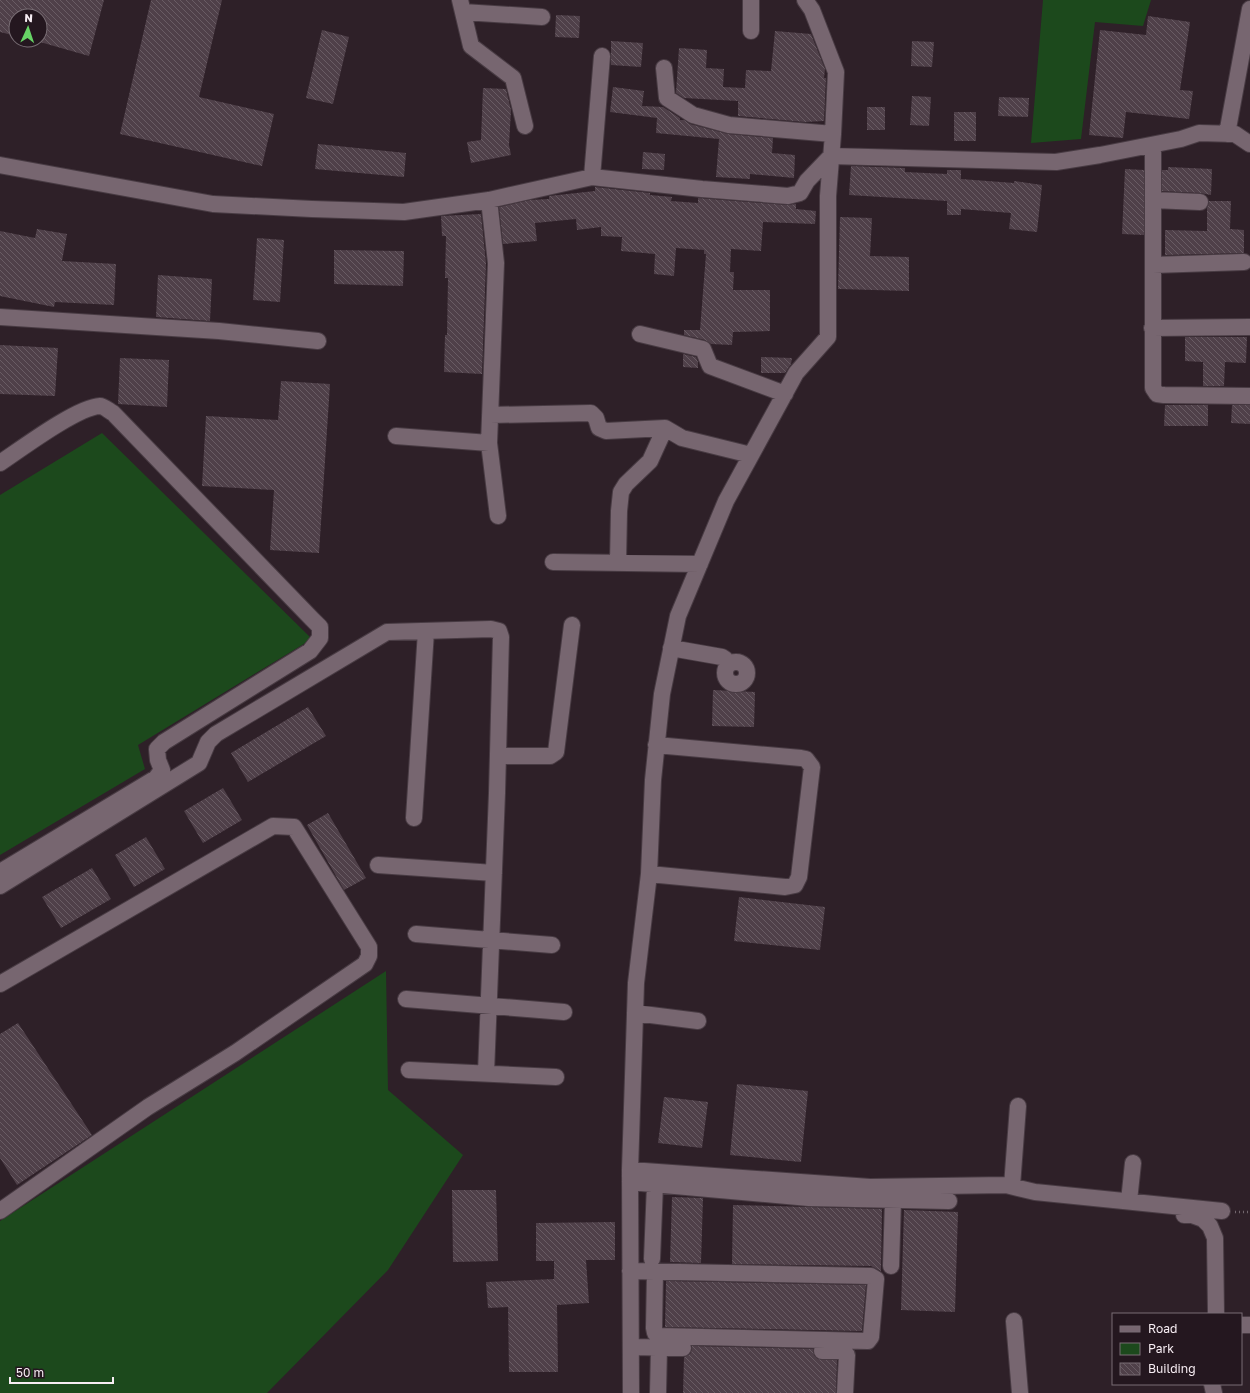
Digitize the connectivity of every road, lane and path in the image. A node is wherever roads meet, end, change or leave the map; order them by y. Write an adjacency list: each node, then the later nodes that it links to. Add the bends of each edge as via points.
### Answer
1 (751, 0): 6 (street)
2 (805, 0): 10 (street, via 812,10 836,72)
3 (461, 6): 5 (street); 9 (street, via 471,46 513,78)
4 (1250, 9): 11 (street)
5 (542, 17)
6 (751, 31)
7 (602, 56): 16 (street)
8 (664, 68): 10 (street, via 667,98 693,115 728,125)
9 (526, 126)
10 (833, 134): 14 (street)
11 (1227, 134): 12 (street, via 1235,134); 13 (street, via 1198,132 1181,139)
12 (1250, 144)
13 (1153, 145): 14 (street, via 1056,162); 18 (street)
14 (831, 156): 16 (street, via 807,181 800,193 788,196); 27 (street, via 828,196 828,337 796,373)
15 (0, 165): 17 (street, via 213,204 404,212)
16 (592, 178): 17 (street)
17 (490, 200): 29 (street, via 496,263)
18 (1153, 200): 19 (street); 21 (street)
19 (1200, 202)
20 (1244, 262): 21 (street)
21 (1152, 265): 24 (street)
22 (0, 317): 26 (street, via 218,331)
23 (1250, 327): 24 (street)
24 (1152, 328): 28 (street, via 1153,388 1157,394)
25 (640, 334): 27 (street, via 704,349 710,366)
26 (318, 341)
27 (784, 394): 33 (street)
28 (1250, 396)
29 (490, 415): 30 (street, via 591,413 596,418 599,428 606,431); 32 (street)
30 (665, 428): 33 (street, via 682,438); 37 (street, via 650,461 621,492)
31 (396, 436): 32 (street)
32 (489, 443): 35 (street)
33 (752, 455): 38 (street, via 726,501)
34 (0, 463): 47 (street, via 70,417 102,406 113,413 320,627 320,638 310,651 164,742 158,749 158,760 162,770 156,778)
35 (498, 516)
36 (553, 562): 37 (street)
37 (618, 562): 38 (street)
38 (700, 564): 41 (street, via 678,616)
39 (572, 625): 44 (street, via 556,752 550,756)
40 (426, 631): 44 (street, via 499,631 501,637); 45 (street); 50 (street, via 387,632 222,730 208,742 199,763)
41 (671, 648): 42 (street, via 722,657); 43 (street)
42 (729, 664)
43 (656, 745): 49 (street); 49 (street, via 801,758 806,759 812,767 800,877 795,885 785,887)
44 (498, 756): 48 (street)
45 (414, 818)
46 (378, 865): 48 (street)
47 (0, 872)
48 (494, 873): 52 (street)
49 (650, 874): 58 (street, via 636,984)
50 (0, 886)
51 (416, 934): 52 (street)
52 (491, 940): 53 (street); 56 (street)
53 (552, 945)
54 (0, 984): 71 (street, via 273,826 294,827 368,947 369,956 365,964 235,1053 148,1107)
55 (406, 999): 56 (street)
56 (489, 1006): 57 (street); 61 (street)
57 (564, 1012)
58 (635, 1013): 59 (street); 65 (street)
59 (698, 1021)
60 (409, 1070): 61 (street)
61 (486, 1073): 62 (street)
62 (556, 1077)
63 (1018, 1106): 67 (street)
64 (1133, 1163): 70 (street)
65 (630, 1176): 66 (street); 67 (street, via 870,1187); 75 (street)
66 (655, 1184): 68 (street, via 809,1198); 73 (street)
67 (1015, 1187): 70 (street, via 1035,1192); 76 (street, via 1021,1196 1027,1199 1192,1215 1203,1219 1210,1226 1214,1238)
68 (893, 1200): 69 (street); 74 (street)
69 (949, 1201)
70 (1130, 1201): 72 (street)
71 (0, 1211)
72 (1222, 1211)
73 (653, 1265): 73 (street, via 871,1276 876,1279 871,1337 868,1341 660,1336 655,1333 654,1328); 75 (street)
74 (891, 1266)
75 (630, 1271): 78 (street)
76 (1216, 1313)
77 (1014, 1321): 83 (street)
78 (631, 1347): 79 (street); 80 (street)
79 (659, 1348): 81 (street); 82 (street, via 842,1351 847,1362)
80 (631, 1393)
81 (658, 1393)
82 (845, 1393)
83 (1020, 1393)

